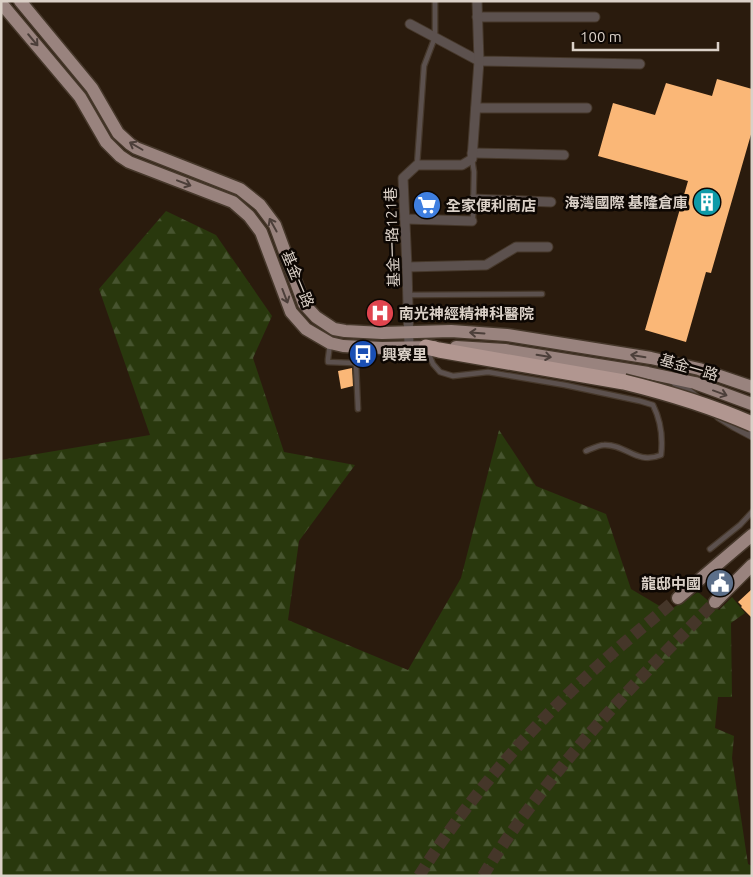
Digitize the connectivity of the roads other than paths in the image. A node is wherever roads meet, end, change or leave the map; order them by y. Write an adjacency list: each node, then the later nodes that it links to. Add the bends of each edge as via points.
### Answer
1 (20, 1): 24 (main road, 基金一路, one-way to 1, via 339,330 316,317 304,304 275,224 260,205 240,189 130,144 118,133 92,88)
2 (435, 1): 8 (lane)
3 (477, 1): 5 (street)
4 (1, 3): 26 (main road, 基金一路, one-way to 26, via 80,97 106,142 120,156 233,202 249,216 261,232 291,312 306,329)
5 (478, 17): 6 (street); 9 (street)
6 (595, 17)
7 (410, 24): 8 (street)
8 (434, 37): 9 (street); 15 (lane, via 424,66)
9 (479, 61): 10 (street); 11 (street)
10 (640, 64)
11 (476, 108): 12 (street); 14 (street)
12 (588, 108)
13 (564, 155): 14 (street)
14 (472, 156): 15 (street, via 462,165); 16 (lane)
15 (417, 165): 18 (street, 基金一路121巷, via 403,178)
16 (473, 200): 17 (street); 19 (lane)
17 (551, 202)
18 (405, 219): 19 (street); 21 (street, 基金一路121巷)
19 (472, 221)
20 (548, 247): 21 (street, via 516,248 486,265)
21 (407, 267): 23 (street, 基金一路121巷)
22 (542, 294): 23 (lane)
23 (408, 295): 24 (street, 基金一路121巷)
24 (409, 332): 25 (main road, 基金一路); 27 (street, 基金一路121巷)
25 (426, 339): 27 (main road, 基金一路); 28 (main road, 基金一路, one-way to 25, via 507,335 451,331); 29 (main road, 基金一路, one-way to 29); 33 (highway, bridge, via 439,350 656,390 696,401); 35 (lane, via 433,364 440,372 453,376 488,372 653,405 658,415 662,455 652,459 604,445)
26 (330, 343): 27 (main road, 基金一路); 32 (lane, via 328,362 356,364)
27 (409, 347)
28 (675, 363): 29 (main road); 30 (main road, 基金一路)
29 (670, 378): 31 (main road, 基金一路, one-way to 31); 34 (street, via 714,413)
30 (752, 387)
31 (752, 404)
32 (358, 409)
33 (752, 424)
34 (752, 435)
35 (586, 451)
36 (752, 512): 39 (lane)
37 (752, 524): 40 (main road)
38 (752, 535): 40 (main road)
39 (710, 549)
40 (721, 561): 42 (main road)
41 (752, 565): 43 (main road)
42 (678, 598)
43 (715, 602)

